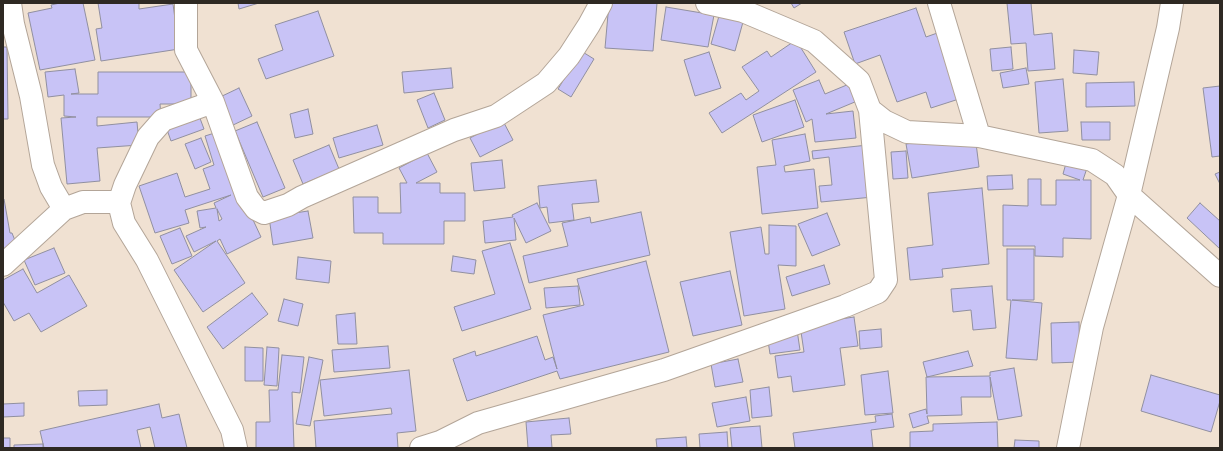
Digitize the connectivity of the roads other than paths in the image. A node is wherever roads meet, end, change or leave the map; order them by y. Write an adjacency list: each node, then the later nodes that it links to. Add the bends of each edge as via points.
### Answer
1 (10, 3): 12 (street, via 32,96 44,165 51,187)
2 (186, 3): 7 (street, via 186,50)
3 (601, 3): 7 (street, via 569,56 546,83 496,116 454,130 264,214 256,209 247,197)
4 (707, 3): 8 (street, via 743,11 814,41 859,81)
5 (939, 3): 9 (street)
6 (1172, 3): 10 (street)
7 (213, 102): 11 (street, via 163,120 148,136)
8 (870, 110): 9 (street, via 884,121 907,132); 16 (street, via 886,280 878,292 664,370 478,423 440,442)
9 (979, 136): 10 (street, via 1092,160 1115,176)
10 (1129, 195): 14 (street); 17 (street, via 1092,327)
11 (119, 203): 12 (street, via 83,202); 15 (street, via 124,223 147,260 232,430)
12 (64, 209): 13 (street)
13 (3, 265)
14 (1220, 276)
15 (236, 448)
16 (420, 448)
17 (1068, 448)

